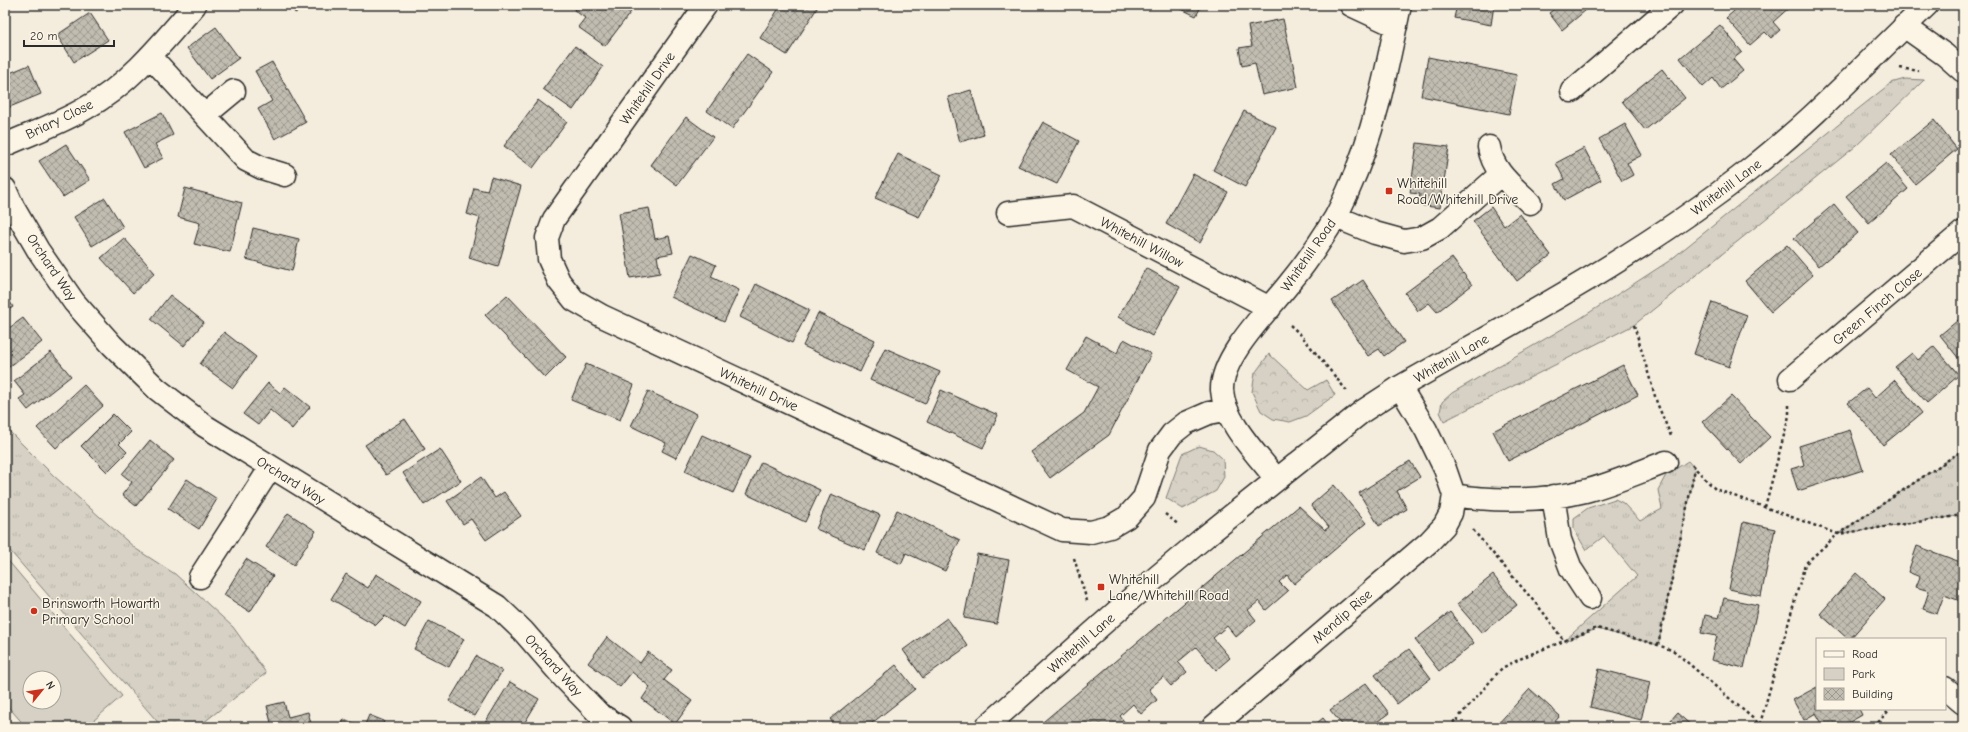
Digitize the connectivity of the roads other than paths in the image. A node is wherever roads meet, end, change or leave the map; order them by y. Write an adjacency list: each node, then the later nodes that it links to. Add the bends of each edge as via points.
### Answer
1 (195, 5): 8 (street, Briary Close)
2 (706, 5): 25 (street, Whitehill Drive, via 554,218 547,238 549,259 559,281 574,300 602,316 1062,530 1090,532 1110,527 1127,517 1144,498 1160,450 1172,434 1186,423 1209,413)
3 (1351, 5): 6 (street)
4 (1672, 5): 11 (street)
5 (1927, 5): 7 (street, Whitehill Lane)
6 (1398, 15): 20 (street, Whitehill Road, via 1373,124 1360,164)
7 (1904, 26): 9 (street); 24 (street, Whitehill Lane, via 1850,82 1790,136 1706,203 1636,251)
8 (150, 56): 12 (street); 13 (street, Briary Close, via 117,86 87,108)
9 (1963, 71)
10 (234, 91): 12 (street)
11 (1572, 91)
12 (205, 115): 16 (street, via 246,160)
13 (5, 145)
14 (1489, 147): 15 (street, via 1491,158)
15 (1501, 174): 18 (street); 20 (street, via 1440,228 1422,238 1404,241 1375,233)
16 (285, 175)
17 (5, 189): 27 (street, Orchard Way, via 38,250 74,302 112,345 157,389 205,426)
18 (1530, 203)
19 (1008, 212): 22 (street, Whitehill Willow, via 1073,206)
20 (1336, 217): 22 (street, Whitehill Road)
21 (1963, 232): 23 (street, Green Finch Close)
22 (1270, 308): 25 (street, Whitehill Road, via 1239,346 1227,366 1222,390)
23 (1790, 379)
24 (1400, 386): 28 (street, Whitehill Lane, via 1363,411); 30 (street, via 1435,450)
25 (1225, 410): 28 (street, Whitehill Road)
26 (1666, 462): 29 (street, via 1584,491)
27 (271, 467): 31 (street); 35 (street, Orchard Way, via 497,606 523,630 599,714)
28 (1276, 479): 36 (street, Whitehill Lane, via 1197,543)
29 (1553, 496): 30 (street, via 1479,499); 32 (street, via 1560,540 1571,569)
30 (1452, 504): 37 (street, Mendip Rise, via 1444,526 1429,542)
31 (200, 577)
32 (1590, 598)
33 (1946, 689): 34 (street)
34 (1963, 703)
35 (620, 727)
36 (986, 727)
37 (1213, 727)

